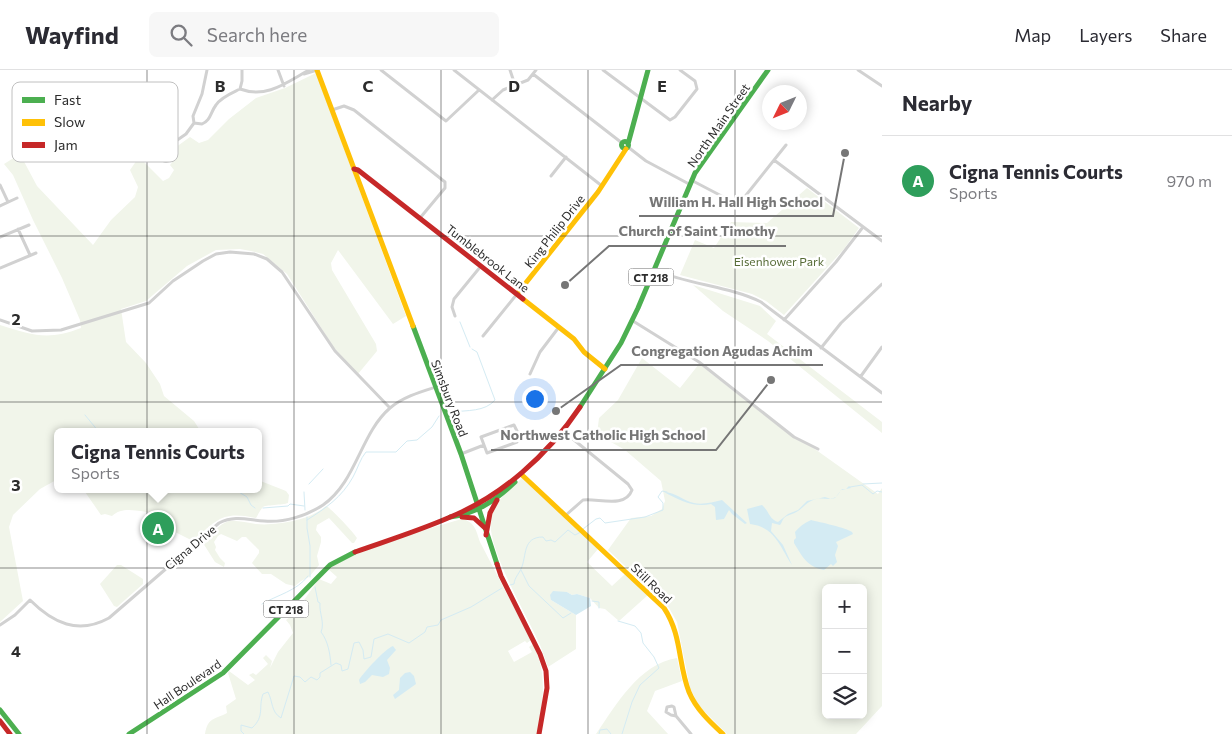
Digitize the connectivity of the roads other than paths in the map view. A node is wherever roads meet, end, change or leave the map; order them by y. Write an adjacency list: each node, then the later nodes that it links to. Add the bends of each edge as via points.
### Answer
1 (207, 70): 24 (street, via 193,116)
2 (242, 70): 19 (street)
3 (278, 70): 17 (street)
4 (309, 70): 15 (street)
5 (317, 70): 15 (street); 23 (main road, Simsbury Road)
6 (381, 70): 20 (street, via 446,121)
7 (454, 70): 20 (street)
8 (510, 70): 16 (street)
9 (603, 70): 21 (street)
10 (648, 70): 21 (main road, King Philip Drive)
11 (680, 70): 21 (street, via 694,81 697,89 673,119 666,118)
12 (768, 70): 32 (main road, North Main Street / CT 218)
13 (858, 70): 18 (street)
14 (535, 72): 16 (street, via 528,80); 26 (street)
15 (304, 74): 17 (street)
16 (514, 85): 22 (street)
17 (284, 86): 19 (street, via 257,92)
18 (882, 86)
19 (240, 89): 24 (street, via 221,99 206,122)
20 (479, 90): 22 (street)
21 (640, 98): 26 (main road, King Philip Drive)
22 (492, 100): 28 (street)
23 (332, 110): 30 (main road, Simsbury Road); 38 (street, via 344,106 354,110 446,183)
24 (194, 123): 25 (street)
25 (178, 140)
26 (625, 145): 32 (street, via 646,160); 34 (main road, King Philip Drive)
27 (786, 145): 29 (street)
28 (566, 157): 31 (street); 34 (street)
29 (774, 160): 32 (street, via 738,204); 40 (street)
30 (354, 169): 38 (main road, Tumblebrook Lane); 62 (main road, Simsbury Road)
31 (551, 176)
32 (690, 182): 48 (main road, North Main Street / CT 218)
33 (0, 185): 36 (street)
34 (602, 186): 50 (main road, King Philip Drive)
35 (17, 198): 36 (street)
36 (8, 202): 37 (street)
37 (0, 206)
38 (420, 218): 46 (main road, Tumblebrook Lane)
39 (29, 224): 41 (street)
40 (863, 227): 43 (street); 53 (street)
41 (18, 229): 42 (street); 45 (street)
42 (0, 237)
43 (882, 241)
44 (36, 253): 45 (street)
45 (30, 255): 47 (street)
46 (482, 266): 50 (main road, Tumblebrook Lane); 51 (street, via 454,299)
47 (0, 268)
48 (654, 270): 53 (street, via 752,298); 54 (main road, North Main Street / CT 218)
49 (882, 284): 58 (street, via 841,323)
50 (517, 294): 55 (main road, Tumblebrook Lane); 56 (street, King Philip Drive)
51 (455, 316)
52 (0, 320): 64 (street, via 32,330 71,328 149,303 181,276 216,254 254,254 267,259 282,272 335,351)
53 (784, 320): 58 (street)
54 (633, 321): 59 (main road, North Main Street / CT 218); 67 (street, via 699,362 794,437)
55 (559, 327): 59 (main road, Tumblebrook Lane); 60 (street, via 540,352)
56 (483, 336)
57 (882, 347): 61 (street)
58 (822, 348): 61 (street)
59 (605, 369): 65 (main road, North Main Street / CT 218)
60 (530, 374)
61 (861, 376): 63 (street)
62 (436, 387): 64 (street, Cigna Drive, via 407,397); 68 (main road, Simsbury Road)
63 (882, 393)
64 (390, 408): 77 (street, Cigna Drive, via 375,424 347,478 316,509 277,521 228,518 219,522 109,618 89,626 57,621 30,600)
65 (562, 431): 69 (main road, North Main Street / CT 218); 72 (street, via 632,490 629,496 614,502 583,500)
66 (484, 445): 66 (street, via 487,453 514,444 520,435 514,425 481,437); 68 (street)
67 (818, 449)
68 (461, 454): 71 (main road, Simsbury Road)
69 (520, 474): 70 (main road, North Main Street / CT 218, via 518,480); 71 (main road, North Main Street / CT 218); 72 (main road, Still Road)
70 (498, 498): 71 (main road, North Main Street / CT 218); 76 (main road, via 490,512)
71 (478, 506): 73 (main road, Hall Boulevard / CT 218); 74 (main road, Hall Boulevard / CT 218); 75 (main road, Simsbury Road)
72 (566, 516): 86 (main road, Still Road, via 669,614 677,633 689,692 699,709)
73 (457, 517): 74 (main road, Hall Boulevard / CT 218); 75 (main road, via 477,520)
74 (449, 518): 83 (main road, Hall Boulevard / CT 218, via 348,555 330,565 223,673)
75 (484, 528): 76 (main road, Simsbury Road)
76 (486, 536): 84 (main road, Simsbury Road, via 500,576 535,641 544,667 547,696)
77 (0, 625)
78 (0, 710): 82 (main road)
79 (676, 716): 85 (street)
80 (0, 721): 81 (main road)
81 (10, 734)
82 (19, 734)
83 (129, 734)
84 (539, 734)
85 (691, 734)
86 (723, 734)

